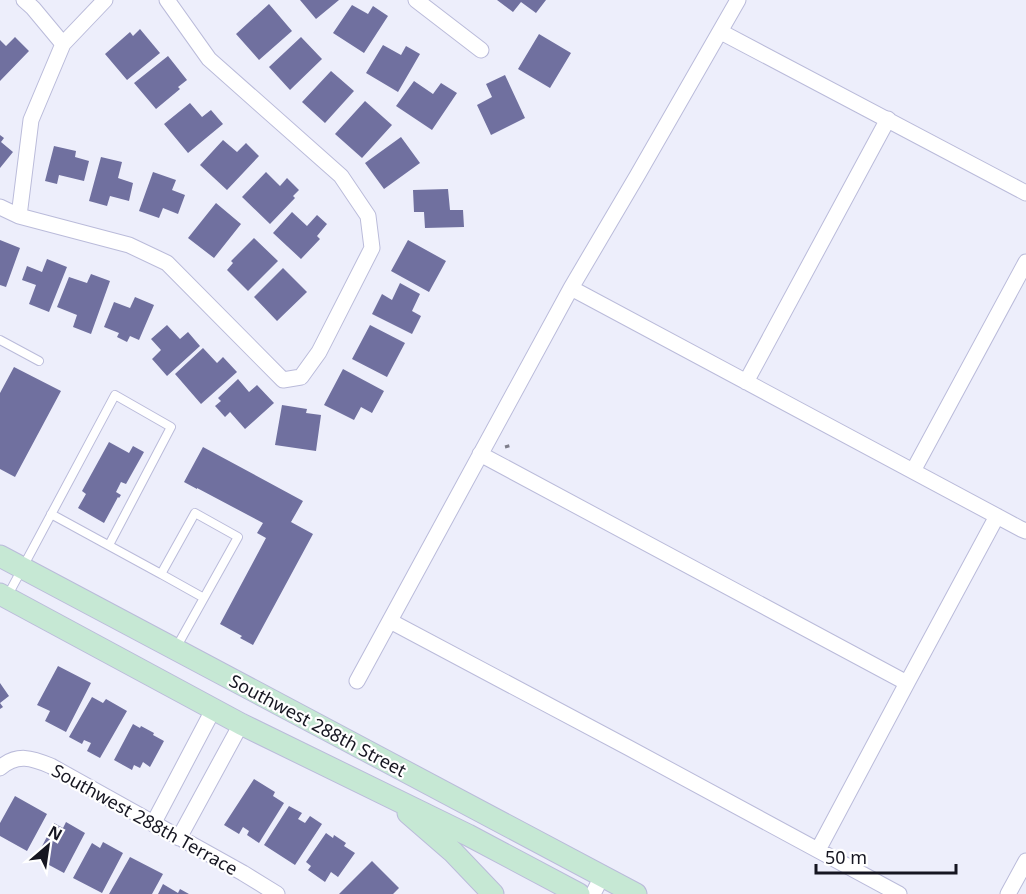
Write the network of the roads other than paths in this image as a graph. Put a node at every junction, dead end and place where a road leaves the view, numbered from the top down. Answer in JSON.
{"nodes":[{"id":1,"x":24,"y":0,"type":"edge"},
{"id":2,"x":105,"y":0,"type":"edge"},
{"id":3,"x":167,"y":0,"type":"edge"},
{"id":4,"x":416,"y":0,"type":"edge"},
{"id":5,"x":738,"y":0,"type":"edge"},
{"id":6,"x":721,"y":32,"type":"junction"},
{"id":7,"x":63,"y":44,"type":"junction"},
{"id":8,"x":481,"y":50,"type":"dead end"},
{"id":9,"x":888,"y":119,"type":"junction"},
{"id":10,"x":1026,"y":193,"type":"edge"},
{"id":11,"x":0,"y":207,"type":"edge"},
{"id":12,"x":20,"y":216,"type":"junction"},
{"id":13,"x":1026,"y":262,"type":"edge"},
{"id":14,"x":571,"y":288,"type":"junction"},
{"id":15,"x":0,"y":340,"type":"edge"},
{"id":16,"x":39,"y":362,"type":"dead end"},
{"id":17,"x":746,"y":382,"type":"junction"},
{"id":18,"x":480,"y":454,"type":"junction"},
{"id":19,"x":913,"y":471,"type":"junction"},
{"id":20,"x":51,"y":514,"type":"junction"},
{"id":21,"x":997,"y":516,"type":"junction"},
{"id":22,"x":1026,"y":531,"type":"edge"},
{"id":23,"x":109,"y":545,"type":"junction"},
{"id":24,"x":0,"y":556,"type":"edge"},
{"id":25,"x":22,"y":567,"type":"junction"},
{"id":26,"x":161,"y":574,"type":"junction"},
{"id":27,"x":3,"y":596,"type":"edge"},
{"id":28,"x":204,"y":598,"type":"junction"},
{"id":29,"x":390,"y":621,"type":"junction"},
{"id":30,"x":176,"y":649,"type":"junction"},
{"id":31,"x":357,"y":681,"type":"dead end"},
{"id":32,"x":907,"y":683,"type":"junction"},
{"id":33,"x":213,"y":710,"type":"junction"},
{"id":34,"x":241,"y":724,"type":"junction"},
{"id":35,"x":4,"y":764,"type":"edge"},
{"id":36,"x":393,"y":798,"type":"junction"},
{"id":37,"x":153,"y":824,"type":"junction"},
{"id":38,"x":179,"y":838,"type":"junction"},
{"id":39,"x":818,"y":850,"type":"junction"},
{"id":40,"x":1026,"y":861,"type":"edge"},
{"id":41,"x":593,"y":878,"type":"edge"},
{"id":42,"x":573,"y":892,"type":"edge"},
{"id":43,"x":1012,"y":893,"type":"edge"},
{"id":44,"x":277,"y":894,"type":"edge"},
{"id":45,"x":494,"y":894,"type":"edge"},
{"id":46,"x":636,"y":894,"type":"edge"},
{"id":47,"x":899,"y":894,"type":"edge"}],
"edges":[{"from":1,"to":7,"type":"street"},
{"from":2,"to":7,"type":"street"},
{"from":3,"to":12,"type":"street"},
{"from":4,"to":8,"type":"street"},
{"from":5,"to":6,"type":"street"},
{"from":6,"to":9,"type":"street"},
{"from":6,"to":14,"type":"street"},
{"from":7,"to":12,"type":"street"},
{"from":9,"to":10,"type":"street"},
{"from":9,"to":17,"type":"street"},
{"from":11,"to":12,"type":"street"},
{"from":13,"to":19,"type":"street"},
{"from":14,"to":17,"type":"street"},
{"from":14,"to":18,"type":"street"},
{"from":15,"to":16,"type":"lane"},
{"from":17,"to":19,"type":"street"},
{"from":18,"to":29,"type":"street"},
{"from":18,"to":32,"type":"street"},
{"from":19,"to":21,"type":"street"},
{"from":20,"to":23,"type":"lane"},
{"from":20,"to":23,"type":"lane"},
{"from":20,"to":25,"type":"lane"},
{"from":21,"to":22,"type":"street"},
{"from":21,"to":32,"type":"street"},
{"from":23,"to":26,"type":"lane"},
{"from":24,"to":25,"type":"main road","name":"Southwest 288th Street"},
{"from":25,"to":27,"type":"lane"},
{"from":25,"to":30,"type":"main road","name":"Southwest 288th Street"},
{"from":26,"to":28,"type":"lane"},
{"from":26,"to":28,"type":"lane"},
{"from":27,"to":33,"type":"main road","name":"Southwest 288th Street"},
{"from":28,"to":30,"type":"lane"},
{"from":29,"to":31,"type":"street"},
{"from":29,"to":39,"type":"street"},
{"from":30,"to":41,"type":"main road","name":"Southwest 288th Street"},
{"from":32,"to":39,"type":"street"},
{"from":33,"to":34,"type":"main road","name":"Southwest 288th Street"},
{"from":33,"to":37,"type":"street"},
{"from":34,"to":36,"type":"main road","name":"Southwest 288th Street"},
{"from":34,"to":38,"type":"street"},
{"from":35,"to":37,"type":"street","name":"Southwest 288th Terrace"},
{"from":36,"to":42,"type":"main road","name":"Southwest 288th Street"},
{"from":36,"to":45,"type":"main road"},
{"from":37,"to":38,"type":"street","name":"Southwest 288th Terrace"},
{"from":38,"to":44,"type":"street","name":"Southwest 288th Terrace"},
{"from":39,"to":47,"type":"street"},
{"from":40,"to":43,"type":"street"},
{"from":41,"to":42,"type":"street"},
{"from":41,"to":46,"type":"main road","name":"Southwest 288th Street"}]}
